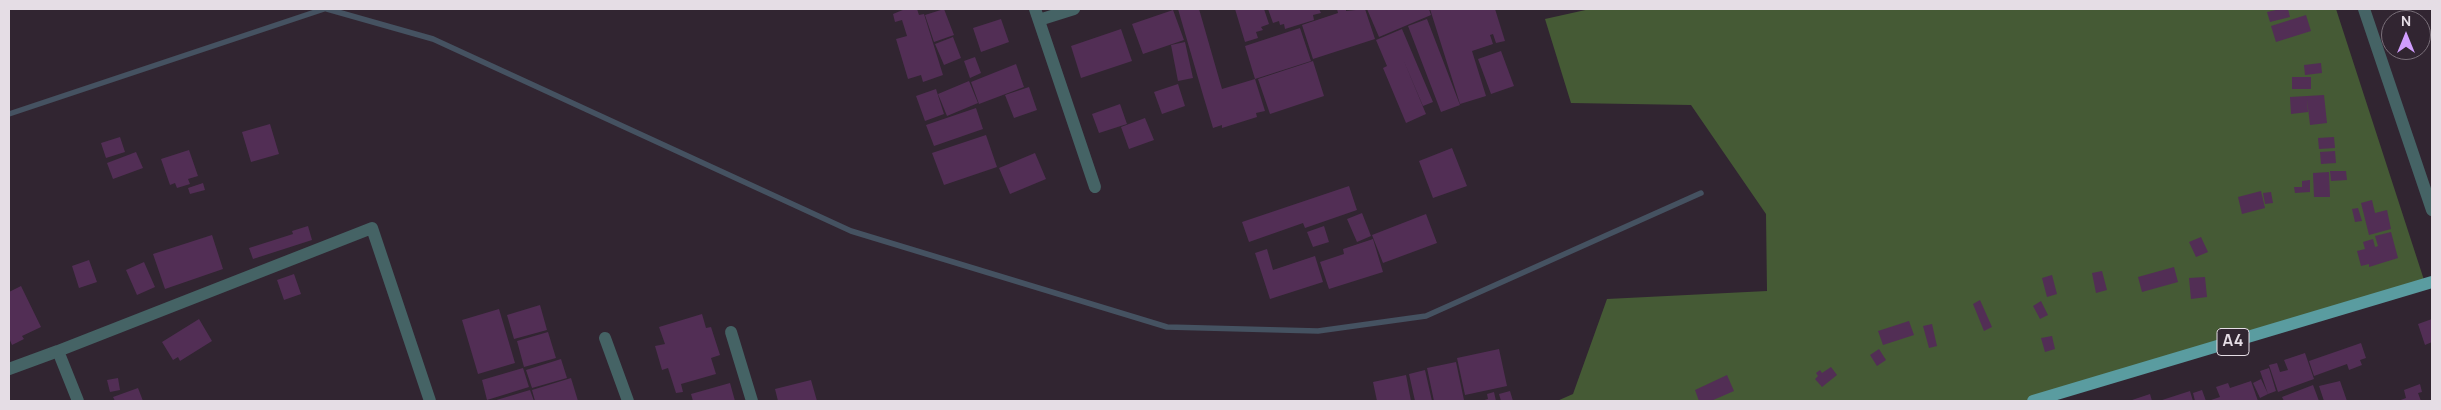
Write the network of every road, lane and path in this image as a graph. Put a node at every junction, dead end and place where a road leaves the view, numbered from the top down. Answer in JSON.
{"nodes":[{"id":1,"x":1074,"y":9,"type":"edge"},
{"id":2,"x":2364,"y":9,"type":"edge"},
{"id":3,"x":1037,"y":14,"type":"edge"},
{"id":4,"x":1095,"y":187,"type":"dead end"},
{"id":5,"x":2432,"y":210,"type":"edge"},
{"id":6,"x":2432,"y":282,"type":"edge"},
{"id":7,"x":731,"y":332,"type":"dead end"},
{"id":8,"x":605,"y":338,"type":"dead end"},
{"id":9,"x":58,"y":351,"type":"junction"},
{"id":10,"x":9,"y":369,"type":"edge"},
{"id":11,"x":78,"y":401,"type":"edge"},
{"id":12,"x":430,"y":401,"type":"edge"},
{"id":13,"x":628,"y":401,"type":"edge"},
{"id":14,"x":752,"y":401,"type":"edge"},
{"id":15,"x":2033,"y":401,"type":"edge"}],
"edges":[{"from":1,"to":3,"type":"street"},
{"from":2,"to":5,"type":"street"},
{"from":3,"to":4,"type":"street"},
{"from":6,"to":15,"type":"main road","number":"A4"},
{"from":7,"to":14,"type":"street"},
{"from":8,"to":13,"type":"street"},
{"from":9,"to":10,"type":"street"},
{"from":9,"to":11,"type":"street"},
{"from":9,"to":12,"type":"street"}]}
